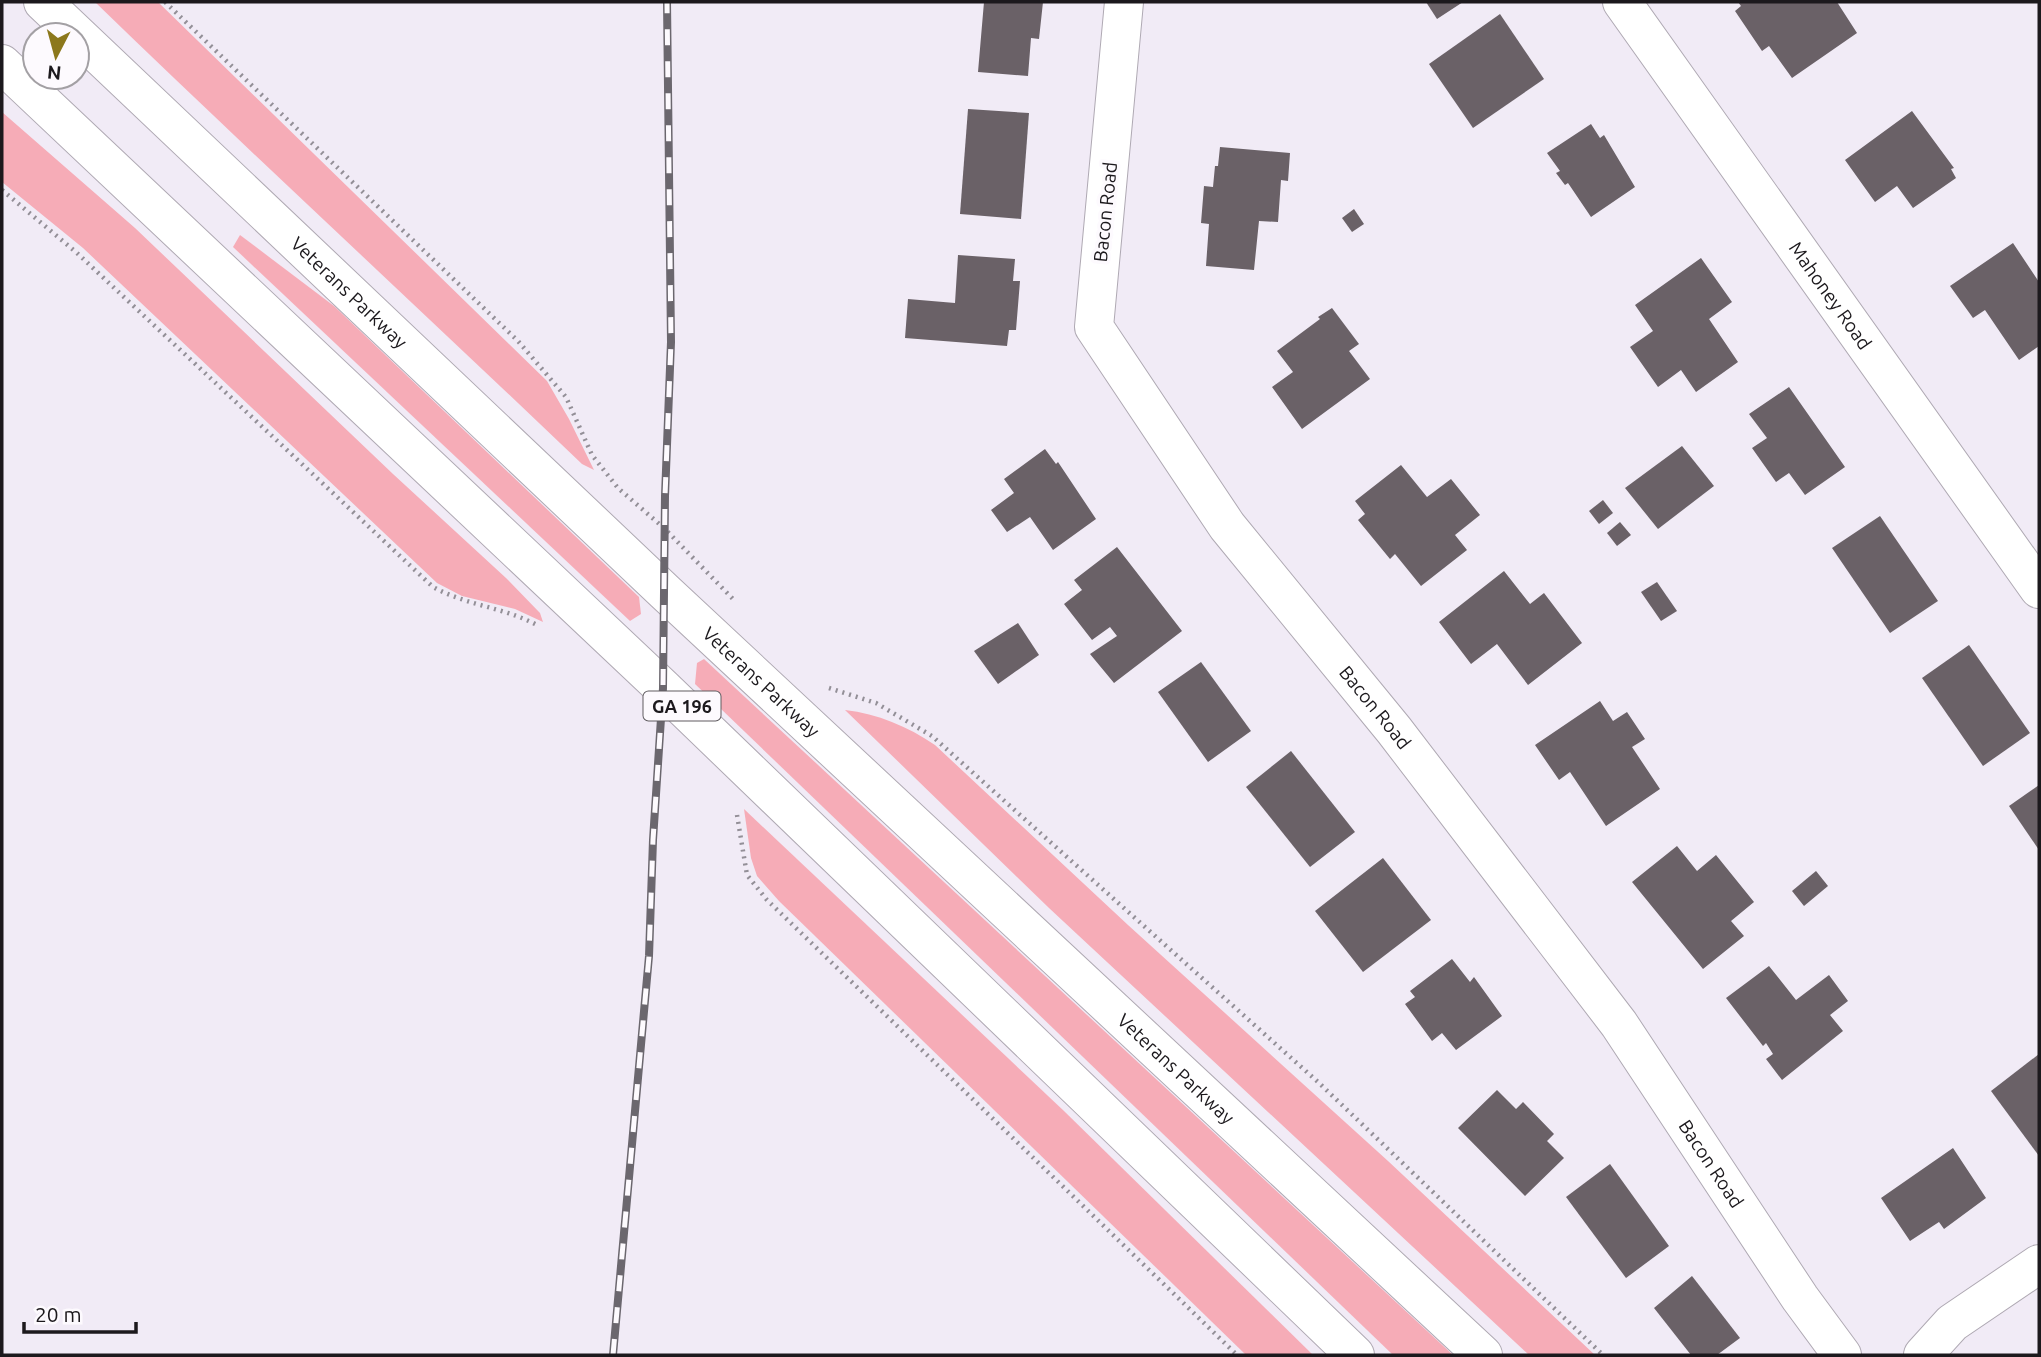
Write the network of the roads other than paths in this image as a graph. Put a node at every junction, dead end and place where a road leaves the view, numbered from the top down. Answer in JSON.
{"nodes":[{"id":1,"x":43,"y":2,"type":"edge"},
{"id":2,"x":1124,"y":2,"type":"edge"},
{"id":3,"x":1622,"y":2,"type":"edge"},
{"id":4,"x":2,"y":64,"type":"edge"},
{"id":5,"x":2039,"y":589,"type":"edge"},
{"id":6,"x":2039,"y":1264,"type":"edge"},
{"id":7,"x":1355,"y":1355,"type":"edge"},
{"id":8,"x":1483,"y":1355,"type":"edge"},
{"id":9,"x":1842,"y":1355,"type":"edge"},
{"id":10,"x":1923,"y":1355,"type":"edge"}],
"edges":[{"from":1,"to":8,"type":"main road","name":"Veterans Parkway"},
{"from":2,"to":9,"type":"main road","name":"Bacon Road"},
{"from":3,"to":5,"type":"main road","name":"Mahoney Road"},
{"from":4,"to":7,"type":"main road","number":"GA 196"},
{"from":6,"to":10,"type":"main road"}]}
